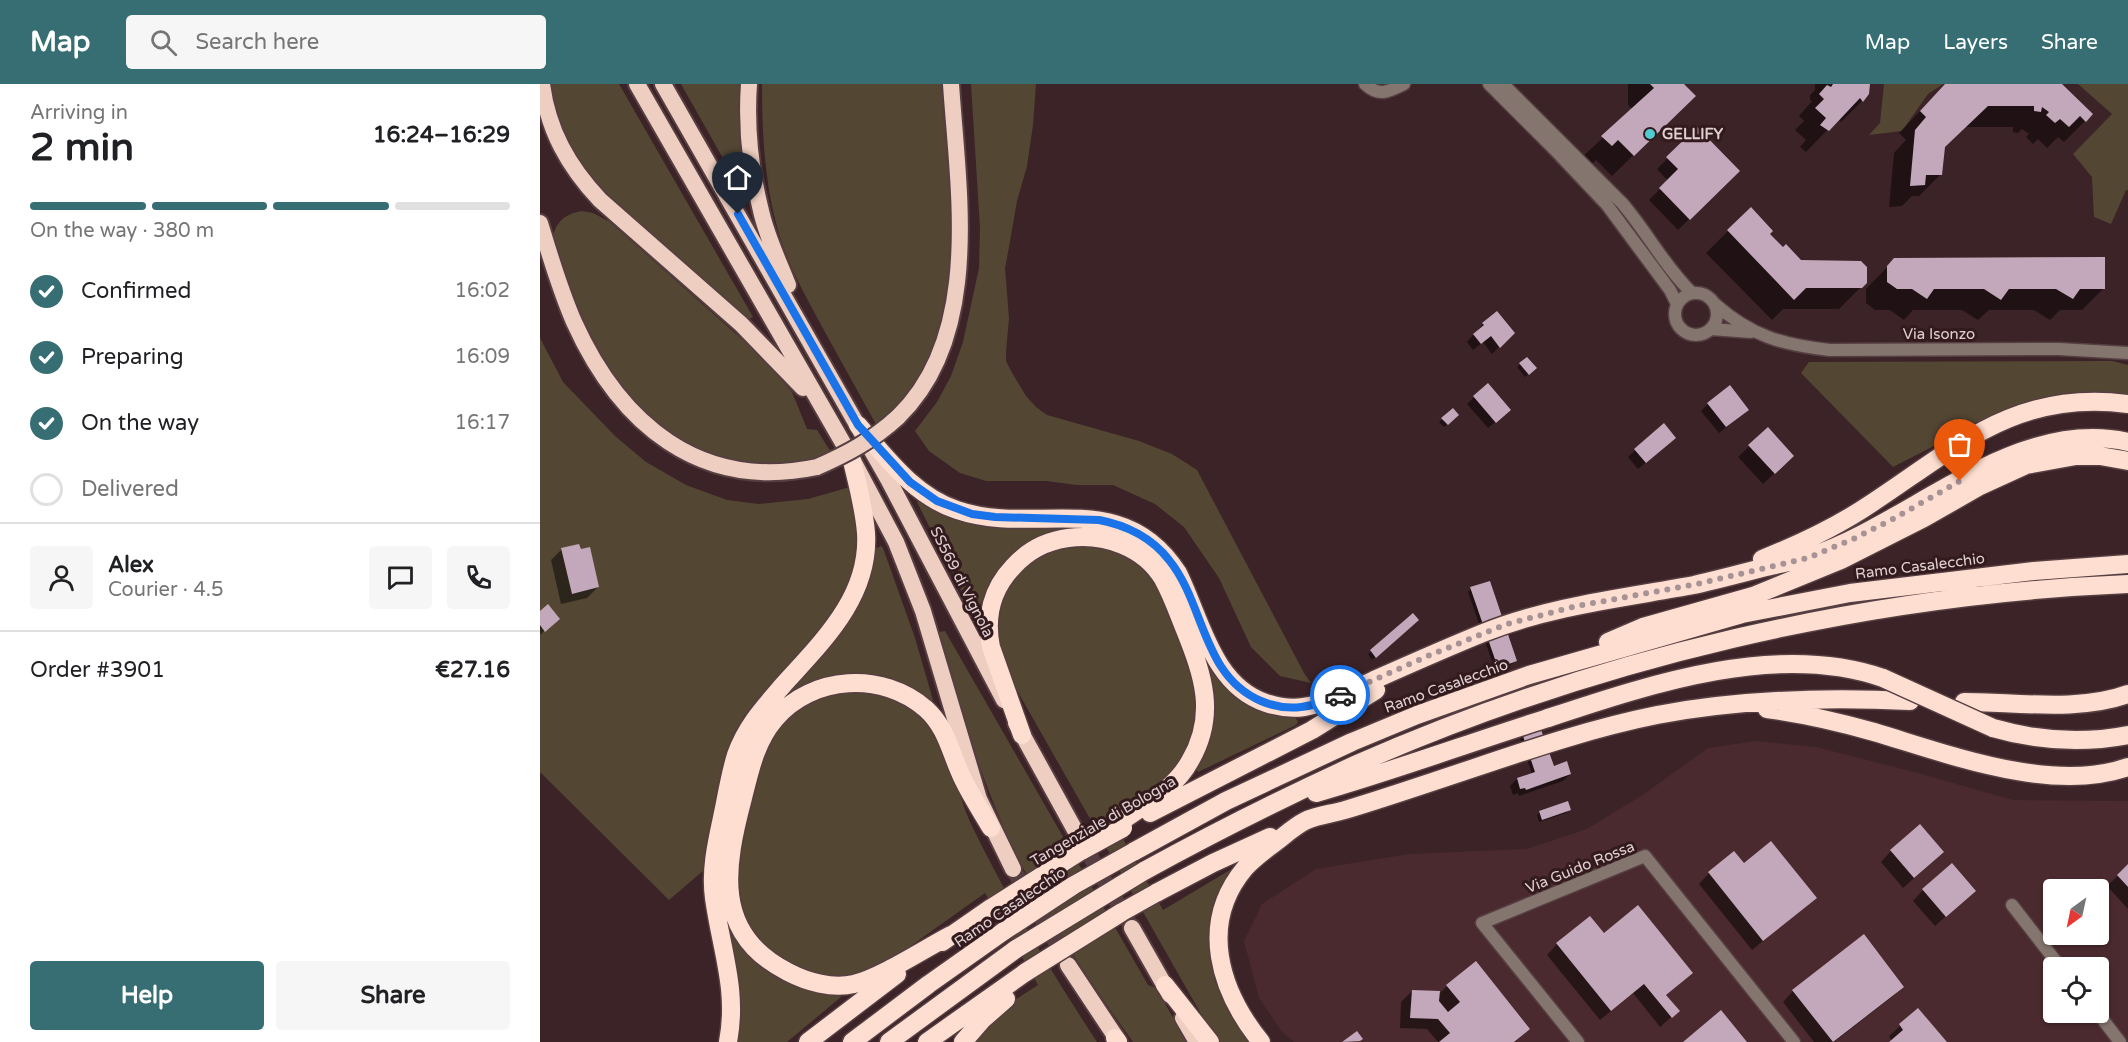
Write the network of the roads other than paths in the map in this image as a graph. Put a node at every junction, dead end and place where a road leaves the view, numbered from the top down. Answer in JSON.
{"nodes":[{"id":1,"x":542,"y":84,"type":"edge"},
{"id":2,"x":637,"y":84,"type":"edge"},
{"id":3,"x":663,"y":84,"type":"edge"},
{"id":4,"x":749,"y":84,"type":"edge"},
{"id":5,"x":951,"y":84,"type":"edge"},
{"id":6,"x":1365,"y":84,"type":"edge"},
{"id":7,"x":1489,"y":84,"type":"edge"},
{"id":8,"x":1503,"y":84,"type":"edge"},
{"id":9,"x":1396,"y":87,"type":"edge"},
{"id":10,"x":540,"y":223,"type":"edge"},
{"id":11,"x":1692,"y":293,"type":"junction"},
{"id":12,"x":1677,"y":304,"type":"junction"},
{"id":13,"x":1715,"y":304,"type":"junction"},
{"id":14,"x":1711,"y":329,"type":"junction"},
{"id":15,"x":1752,"y":332,"type":"junction"},
{"id":16,"x":816,"y":349,"type":"junction"},
{"id":17,"x":2128,"y":353,"type":"edge"},
{"id":18,"x":2128,"y":405,"type":"edge"},
{"id":19,"x":823,"y":410,"type":"junction"},
{"id":20,"x":858,"y":425,"type":"junction"},
{"id":21,"x":2128,"y":442,"type":"edge"},
{"id":22,"x":851,"y":457,"type":"junction"},
{"id":23,"x":2128,"y":461,"type":"edge"},
{"id":24,"x":2128,"y":564,"type":"edge"},
{"id":25,"x":1697,"y":584,"type":"junction"},
{"id":26,"x":2128,"y":584,"type":"edge"},
{"id":27,"x":1430,"y":655,"type":"junction"},
{"id":28,"x":1529,"y":675,"type":"junction"},
{"id":29,"x":2128,"y":694,"type":"edge"},
{"id":30,"x":1910,"y":701,"type":"dead end"},
{"id":31,"x":1964,"y":702,"type":"dead end"},
{"id":32,"x":1732,"y":704,"type":"junction"},
{"id":33,"x":1022,"y":735,"type":"junction"},
{"id":34,"x":2128,"y":735,"type":"edge"},
{"id":35,"x":2128,"y":768,"type":"edge"},
{"id":36,"x":1265,"y":808,"type":"junction"},
{"id":37,"x":1305,"y":821,"type":"junction"},
{"id":38,"x":1121,"y":826,"type":"junction"},
{"id":39,"x":991,"y":828,"type":"junction"},
{"id":40,"x":1076,"y":832,"type":"tunnel mouth"},
{"id":41,"x":1012,"y":869,"type":"tunnel mouth"},
{"id":42,"x":2012,"y":905,"type":"dead end"},
{"id":43,"x":1132,"y":928,"type":"tunnel mouth"},
{"id":44,"x":951,"y":935,"type":"junction"},
{"id":45,"x":2052,"y":957,"type":"edge"},
{"id":46,"x":1068,"y":965,"type":"tunnel mouth"},
{"id":47,"x":1028,"y":975,"type":"junction"},
{"id":48,"x":1165,"y":986,"type":"junction"},
{"id":49,"x":2105,"y":1023,"type":"edge"},
{"id":50,"x":1117,"y":1041,"type":"edge"},
{"id":51,"x":728,"y":1042,"type":"edge"},
{"id":52,"x":808,"y":1042,"type":"edge"},
{"id":53,"x":852,"y":1042,"type":"edge"},
{"id":54,"x":888,"y":1042,"type":"edge"},
{"id":55,"x":927,"y":1042,"type":"edge"},
{"id":56,"x":963,"y":1042,"type":"edge"},
{"id":57,"x":1197,"y":1042,"type":"edge"},
{"id":58,"x":1210,"y":1042,"type":"edge"},
{"id":59,"x":1261,"y":1042,"type":"edge"},
{"id":60,"x":1578,"y":1042,"type":"edge"},
{"id":61,"x":1794,"y":1042,"type":"edge"},
{"id":62,"x":2120,"y":1042,"type":"edge"}],
"edges":[{"from":1,"to":19,"type":"highway"},
{"from":2,"to":19,"type":"highway"},
{"from":3,"to":16,"type":"highway"},
{"from":4,"to":16,"type":"highway"},
{"from":5,"to":10,"type":"highway","bridge":true},
{"from":6,"to":9,"type":"street"},
{"from":7,"to":12,"type":"street"},
{"from":8,"to":11,"type":"street"},
{"from":11,"to":12,"type":"street"},
{"from":11,"to":13,"type":"street"},
{"from":12,"to":14,"type":"street"},
{"from":13,"to":14,"type":"street"},
{"from":13,"to":15,"type":"street"},
{"from":14,"to":15,"type":"street"},
{"from":15,"to":17,"type":"street","name":"Via Isonzo"},
{"from":16,"to":20,"type":"highway","name":"SS569 di Vignola"},
{"from":18,"to":25,"type":"highway"},
{"from":19,"to":22,"type":"highway"},
{"from":20,"to":27,"type":"highway"},
{"from":20,"to":33,"type":"highway","name":"SS569 di Vignola"},
{"from":21,"to":25,"type":"highway"},
{"from":22,"to":39,"type":"highway"},
{"from":22,"to":51,"type":"highway"},
{"from":23,"to":28,"type":"highway"},
{"from":24,"to":28,"type":"highway","name":"Ramo Casalecchio"},
{"from":25,"to":27,"type":"highway"},
{"from":26,"to":36,"type":"highway"},
{"from":27,"to":38,"type":"highway","name":"Tangenziale di Bologna"},
{"from":28,"to":53,"type":"highway","name":"Ramo Casalecchio","bridge":true},
{"from":29,"to":31,"type":"highway"},
{"from":30,"to":32,"type":"highway"},
{"from":32,"to":35,"type":"highway"},
{"from":32,"to":37,"type":"highway"},
{"from":33,"to":38,"type":"highway"},
{"from":33,"to":40,"type":"highway","name":"SS569 di Vignola"},
{"from":34,"to":36,"type":"highway","bridge":true},
{"from":36,"to":54,"type":"highway","bridge":true},
{"from":37,"to":47,"type":"highway","bridge":true},
{"from":37,"to":59,"type":"highway"},
{"from":38,"to":44,"type":"highway","name":"Tangenziale di Bologna","bridge":true},
{"from":39,"to":41,"type":"highway"},
{"from":39,"to":44,"type":"highway"},
{"from":42,"to":45,"type":"street"},
{"from":43,"to":48,"type":"highway"},
{"from":44,"to":52,"type":"highway","name":"Tangenziale di Bologna"},
{"from":46,"to":50,"type":"highway"},
{"from":47,"to":55,"type":"highway"},
{"from":47,"to":56,"type":"highway"},
{"from":48,"to":57,"type":"highway"},
{"from":48,"to":58,"type":"highway"},
{"from":49,"to":62,"type":"street"},
{"from":60,"to":61,"type":"street","name":"Via Guido Rossa"}]}
